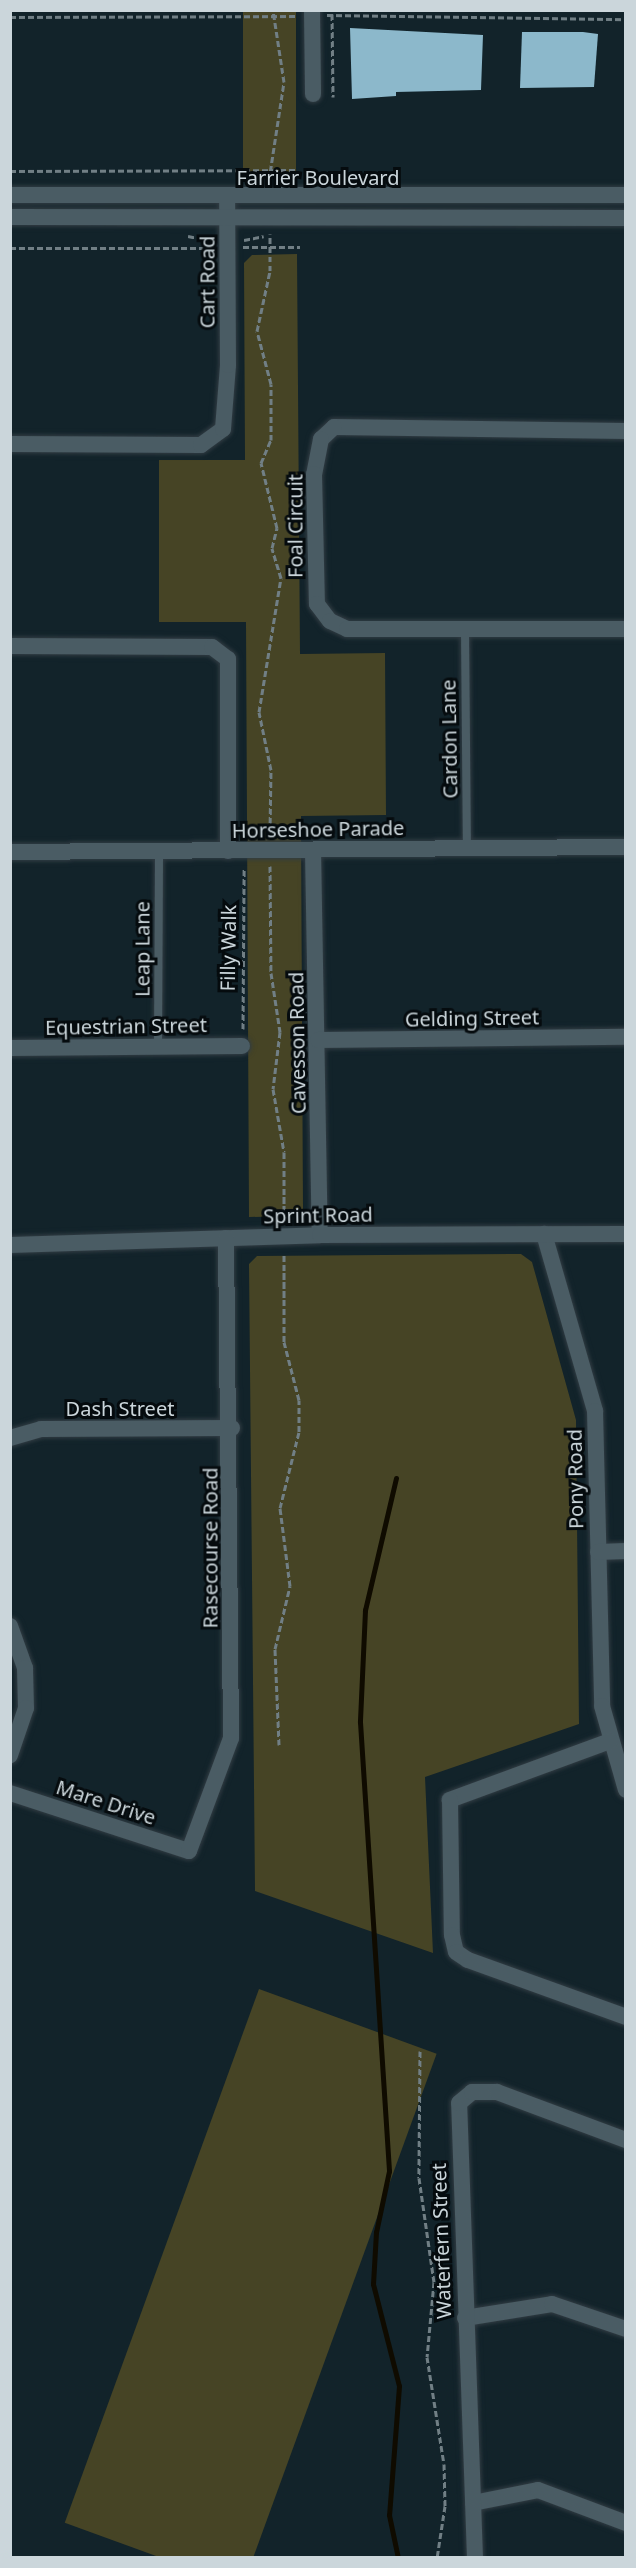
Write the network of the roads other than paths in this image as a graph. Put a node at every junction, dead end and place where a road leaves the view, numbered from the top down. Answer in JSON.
{"nodes":[{"id":1,"x":312,"y":13,"type":"edge"},
{"id":2,"x":313,"y":94,"type":"dead end"},
{"id":3,"x":10,"y":195,"type":"edge"},
{"id":4,"x":626,"y":195,"type":"edge"},
{"id":5,"x":227,"y":199,"type":"junction"},
{"id":6,"x":10,"y":217,"type":"edge"},
{"id":7,"x":626,"y":218,"type":"edge"},
{"id":8,"x":227,"y":221,"type":"junction"},
{"id":9,"x":626,"y":431,"type":"edge"},
{"id":10,"x":10,"y":444,"type":"edge"},
{"id":11,"x":465,"y":629,"type":"junction"},
{"id":12,"x":626,"y":629,"type":"edge"},
{"id":13,"x":10,"y":646,"type":"edge"},
{"id":14,"x":626,"y":847,"type":"edge"},
{"id":15,"x":467,"y":849,"type":"junction"},
{"id":16,"x":313,"y":850,"type":"junction"},
{"id":17,"x":236,"y":851,"type":"junction"},
{"id":18,"x":10,"y":852,"type":"edge"},
{"id":19,"x":159,"y":852,"type":"junction"},
{"id":20,"x":626,"y":1037,"type":"edge"},
{"id":21,"x":318,"y":1040,"type":"junction"},
{"id":22,"x":242,"y":1046,"type":"road end"},
{"id":23,"x":158,"y":1047,"type":"junction"},
{"id":24,"x":10,"y":1048,"type":"edge"},
{"id":25,"x":544,"y":1234,"type":"junction"},
{"id":26,"x":626,"y":1234,"type":"edge"},
{"id":27,"x":320,"y":1235,"type":"junction"},
{"id":28,"x":226,"y":1238,"type":"junction"},
{"id":29,"x":10,"y":1245,"type":"edge"},
{"id":30,"x":232,"y":1428,"type":"junction"},
{"id":31,"x":10,"y":1438,"type":"edge"},
{"id":32,"x":626,"y":1551,"type":"edge"},
{"id":33,"x":598,"y":1552,"type":"junction"},
{"id":34,"x":10,"y":1626,"type":"edge"},
{"id":35,"x":608,"y":1735,"type":"junction"},
{"id":36,"x":10,"y":1755,"type":"edge"},
{"id":37,"x":626,"y":1790,"type":"edge"},
{"id":38,"x":10,"y":1793,"type":"edge"},
{"id":39,"x":189,"y":1851,"type":"joint"},
{"id":40,"x":626,"y":2017,"type":"edge"},
{"id":41,"x":626,"y":2139,"type":"edge"},
{"id":42,"x":465,"y":2318,"type":"junction"},
{"id":43,"x":626,"y":2329,"type":"edge"},
{"id":44,"x":473,"y":2503,"type":"junction"},
{"id":45,"x":626,"y":2523,"type":"edge"},
{"id":46,"x":475,"y":2558,"type":"edge"}],
"edges":[{"from":1,"to":2,"type":"street"},
{"from":3,"to":5,"type":"street","name":"Farrier Boulevard"},
{"from":4,"to":5,"type":"street","name":"Farrier Boulevard"},
{"from":5,"to":8,"type":"street","name":"Cart Road"},
{"from":6,"to":8,"type":"street"},
{"from":7,"to":8,"type":"street"},
{"from":8,"to":10,"type":"street","name":"Cart Road"},
{"from":9,"to":11,"type":"street","name":"Foal Circuit"},
{"from":11,"to":12,"type":"street","name":"Foal Circuit"},
{"from":11,"to":15,"type":"lane","name":"Cardon Lane"},
{"from":13,"to":17,"type":"street"},
{"from":14,"to":15,"type":"street","name":"Horseshoe Parade"},
{"from":15,"to":16,"type":"street","name":"Horseshoe Parade"},
{"from":16,"to":17,"type":"street","name":"Horseshoe Parade"},
{"from":16,"to":21,"type":"street","name":"Cavesson Road"},
{"from":17,"to":19,"type":"street","name":"Horseshoe Parade"},
{"from":18,"to":19,"type":"street","name":"Horseshoe Parade"},
{"from":19,"to":23,"type":"lane","name":"Leap Lane"},
{"from":20,"to":21,"type":"street","name":"Gelding Street"},
{"from":21,"to":27,"type":"street","name":"Cavesson Road"},
{"from":22,"to":23,"type":"street","name":"Equestrian Street"},
{"from":23,"to":24,"type":"street","name":"Equestrian Street"},
{"from":25,"to":26,"type":"street","name":"Sprint Road"},
{"from":25,"to":27,"type":"street","name":"Sprint Road"},
{"from":25,"to":33,"type":"street","name":"Pony Road"},
{"from":27,"to":28,"type":"street","name":"Sprint Road"},
{"from":28,"to":29,"type":"street","name":"Sprint Road"},
{"from":28,"to":30,"type":"street","name":"Rasecourse Road"},
{"from":30,"to":31,"type":"street","name":"Dash Street"},
{"from":30,"to":39,"type":"street","name":"Rasecourse Road"},
{"from":32,"to":33,"type":"street"},
{"from":33,"to":35,"type":"street","name":"Pony Road"},
{"from":34,"to":36,"type":"street"},
{"from":35,"to":37,"type":"street","name":"Pony Road"},
{"from":35,"to":40,"type":"street"},
{"from":38,"to":39,"type":"street","name":"Mare Drive"},
{"from":41,"to":42,"type":"street","name":"Waterfern Street"},
{"from":42,"to":43,"type":"street"},
{"from":42,"to":44,"type":"street","name":"Waterfern Street"},
{"from":44,"to":45,"type":"street"},
{"from":44,"to":46,"type":"street","name":"Waterfern Street"}]}
